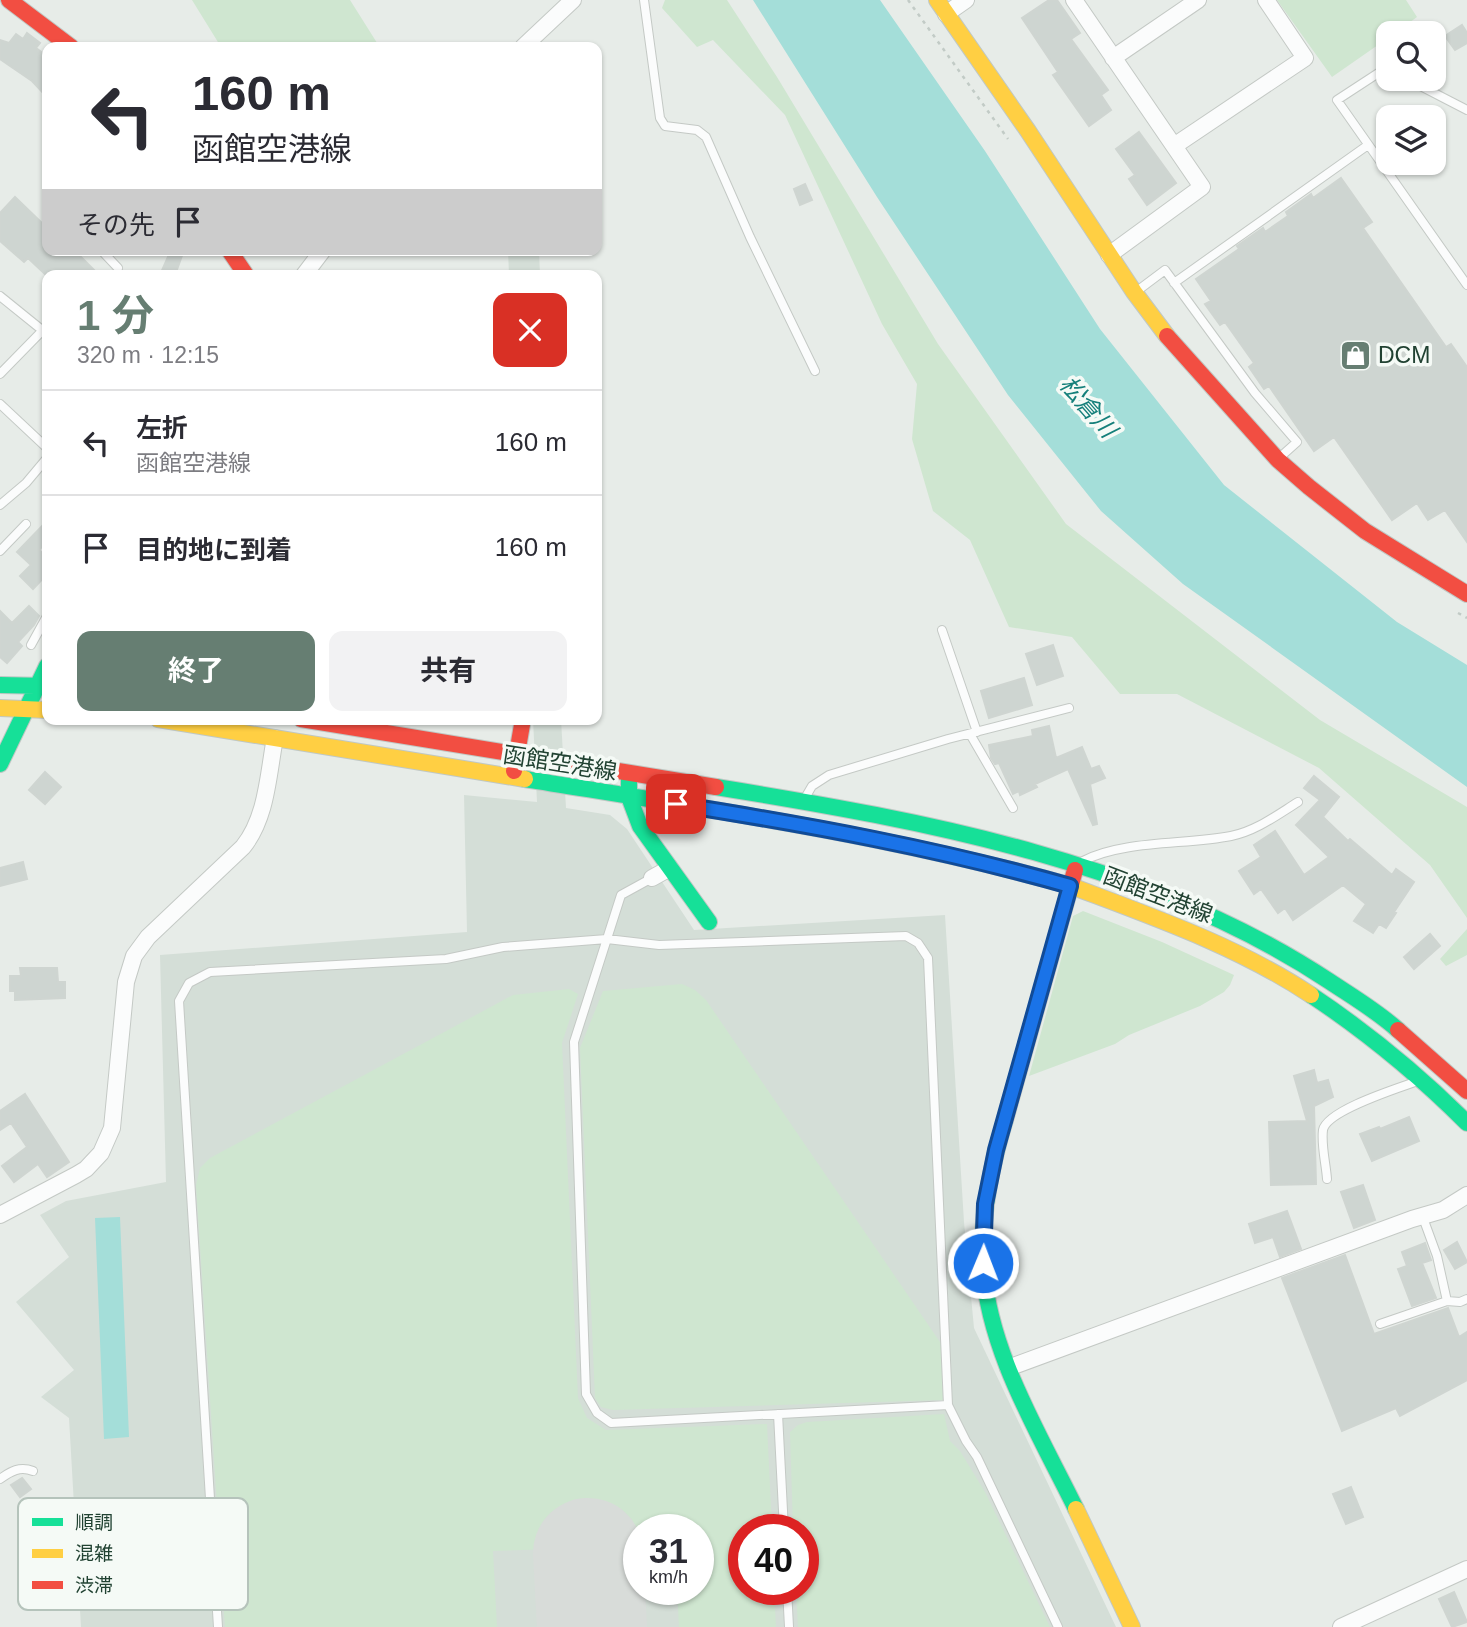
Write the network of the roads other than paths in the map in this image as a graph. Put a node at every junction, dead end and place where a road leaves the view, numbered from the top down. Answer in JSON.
{"nodes":[{"id":1,"x":9,"y":0,"type":"edge"},
{"id":2,"x":573,"y":0,"type":"edge"},
{"id":3,"x":644,"y":0,"type":"edge"},
{"id":4,"x":966,"y":0,"type":"edge"},
{"id":5,"x":1074,"y":0,"type":"edge"},
{"id":6,"x":1198,"y":0,"type":"edge"},
{"id":7,"x":1266,"y":0,"type":"edge"},
{"id":8,"x":942,"y":7,"type":"edge"},
{"id":9,"x":64,"y":42,"type":"edge"},
{"id":10,"x":528,"y":42,"type":"edge"},
{"id":11,"x":1113,"y":58,"type":"junction"},
{"id":12,"x":1376,"y":76,"type":"edge"},
{"id":13,"x":1430,"y":91,"type":"edge"},
{"id":14,"x":1467,"y":110,"type":"edge"},
{"id":15,"x":1368,"y":145,"type":"junction"},
{"id":16,"x":1174,"y":146,"type":"junction"},
{"id":17,"x":1109,"y":255,"type":"junction"},
{"id":18,"x":107,"y":256,"type":"edge"},
{"id":19,"x":318,"y":256,"type":"edge"},
{"id":20,"x":118,"y":268,"type":"dead end"},
{"id":21,"x":308,"y":270,"type":"edge"},
{"id":22,"x":1174,"y":283,"type":"junction"},
{"id":23,"x":1467,"y":285,"type":"edge"},
{"id":24,"x":1134,"y":292,"type":"junction"},
{"id":25,"x":0,"y":296,"type":"edge"},
{"id":26,"x":42,"y":330,"type":"edge"},
{"id":27,"x":42,"y":335,"type":"edge"},
{"id":28,"x":815,"y":371,"type":"dead end"},
{"id":29,"x":0,"y":374,"type":"edge"},
{"id":30,"x":0,"y":404,"type":"edge"},
{"id":31,"x":42,"y":443,"type":"edge"},
{"id":32,"x":1278,"y":460,"type":"junction"},
{"id":33,"x":42,"y":464,"type":"edge"},
{"id":34,"x":0,"y":505,"type":"edge"},
{"id":35,"x":26,"y":524,"type":"dead end"},
{"id":36,"x":0,"y":551,"type":"edge"},
{"id":37,"x":1467,"y":594,"type":"edge"},
{"id":38,"x":42,"y":625,"type":"edge"},
{"id":39,"x":942,"y":630,"type":"dead end"},
{"id":40,"x":31,"y":645,"type":"dead end"},
{"id":41,"x":0,"y":685,"type":"edge"},
{"id":42,"x":42,"y":686,"type":"edge"},
{"id":43,"x":0,"y":708,"type":"edge"},
{"id":44,"x":25,"y":708,"type":"junction"},
{"id":45,"x":1069,"y":708,"type":"dead end"},
{"id":46,"x":42,"y":710,"type":"edge"},
{"id":47,"x":202,"y":725,"type":"edge"},
{"id":48,"x":337,"y":725,"type":"edge"},
{"id":49,"x":522,"y":725,"type":"edge"},
{"id":50,"x":973,"y":733,"type":"junction"},
{"id":51,"x":267,"y":734,"type":"junction"},
{"id":52,"x":517,"y":755,"type":"junction"},
{"id":53,"x":0,"y":764,"type":"edge"},
{"id":54,"x":629,"y":773,"type":"junction"},
{"id":55,"x":513,"y":779,"type":"junction"},
{"id":56,"x":629,"y":797,"type":"junction"},
{"id":57,"x":803,"y":802,"type":"junction"},
{"id":58,"x":1298,"y":802,"type":"dead end"},
{"id":59,"x":1013,"y":808,"type":"dead end"},
{"id":60,"x":795,"y":823,"type":"junction"},
{"id":61,"x":1077,"y":864,"type":"junction"},
{"id":62,"x":670,"y":868,"type":"junction"},
{"id":63,"x":652,"y":878,"type":"joint"},
{"id":64,"x":1070,"y":886,"type":"junction"},
{"id":65,"x":709,"y":922,"type":"dead end"},
{"id":66,"x":607,"y":939,"type":"junction"},
{"id":67,"x":1441,"y":1066,"type":"junction"},
{"id":68,"x":1423,"y":1079,"type":"junction"},
{"id":69,"x":1467,"y":1091,"type":"edge"},
{"id":70,"x":1467,"y":1124,"type":"edge"},
{"id":71,"x":1327,"y":1179,"type":"dead end"},
{"id":72,"x":1467,"y":1195,"type":"edge"},
{"id":73,"x":0,"y":1215,"type":"edge"},
{"id":74,"x":1422,"y":1215,"type":"junction"},
{"id":75,"x":1467,"y":1299,"type":"edge"},
{"id":76,"x":1447,"y":1301,"type":"junction"},
{"id":77,"x":1380,"y":1324,"type":"dead end"},
{"id":78,"x":1009,"y":1368,"type":"junction"},
{"id":79,"x":948,"y":1405,"type":"junction"},
{"id":80,"x":778,"y":1414,"type":"junction"},
{"id":81,"x":33,"y":1471,"type":"dead end"},
{"id":82,"x":0,"y":1479,"type":"edge"},
{"id":83,"x":210,"y":1498,"type":"edge"},
{"id":84,"x":783,"y":1514,"type":"edge"},
{"id":85,"x":1467,"y":1569,"type":"edge"},
{"id":86,"x":788,"y":1605,"type":"edge"},
{"id":87,"x":789,"y":1627,"type":"edge"},
{"id":88,"x":1058,"y":1627,"type":"edge"},
{"id":89,"x":1132,"y":1627,"type":"edge"},
{"id":90,"x":1341,"y":1627,"type":"edge"}],
"edges":[{"from":1,"to":9,"type":"main road"},
{"from":2,"to":10,"type":"street"},
{"from":3,"to":28,"type":"lane"},
{"from":4,"to":8,"type":"street"},
{"from":5,"to":11,"type":"street"},
{"from":6,"to":11,"type":"street"},
{"from":7,"to":16,"type":"street"},
{"from":8,"to":17,"type":"main road"},
{"from":11,"to":16,"type":"street"},
{"from":12,"to":15,"type":"lane"},
{"from":13,"to":14,"type":"lane"},
{"from":15,"to":22,"type":"lane"},
{"from":15,"to":23,"type":"lane"},
{"from":16,"to":17,"type":"street"},
{"from":17,"to":24,"type":"main road"},
{"from":18,"to":20,"type":"lane"},
{"from":19,"to":21,"type":"street"},
{"from":22,"to":24,"type":"lane"},
{"from":22,"to":32,"type":"lane"},
{"from":24,"to":32,"type":"main road"},
{"from":25,"to":26,"type":"lane"},
{"from":27,"to":29,"type":"lane"},
{"from":30,"to":31,"type":"lane"},
{"from":32,"to":37,"type":"main road"},
{"from":33,"to":34,"type":"lane"},
{"from":35,"to":36,"type":"lane"},
{"from":38,"to":40,"type":"lane"},
{"from":39,"to":50,"type":"lane"},
{"from":41,"to":42,"type":"main road"},
{"from":42,"to":44,"type":"main road"},
{"from":43,"to":44,"type":"main road"},
{"from":44,"to":46,"type":"main road"},
{"from":44,"to":53,"type":"main road"},
{"from":45,"to":50,"type":"lane"},
{"from":47,"to":51,"type":"main road","name":"函館空港線"},
{"from":48,"to":52,"type":"main road","name":"函館空港線"},
{"from":49,"to":52,"type":"main road"},
{"from":50,"to":57,"type":"lane"},
{"from":50,"to":59,"type":"lane"},
{"from":51,"to":55,"type":"main road","name":"函館空港線"},
{"from":51,"to":73,"type":"street"},
{"from":52,"to":54,"type":"main road","name":"函館空港線"},
{"from":52,"to":55,"type":"main road"},
{"from":54,"to":56,"type":"main road"},
{"from":54,"to":57,"type":"main road","name":"函館空港線"},
{"from":55,"to":56,"type":"main road","name":"函館空港線"},
{"from":56,"to":60,"type":"main road","name":"函館空港線"},
{"from":56,"to":62,"type":"main road"},
{"from":57,"to":60,"type":"lane"},
{"from":57,"to":61,"type":"main road","name":"函館空港線"},
{"from":58,"to":61,"type":"lane"},
{"from":60,"to":64,"type":"main road","name":"函館空港線"},
{"from":61,"to":64,"type":"main road"},
{"from":61,"to":67,"type":"main road","name":"函館空港線"},
{"from":62,"to":63,"type":"street"},
{"from":62,"to":65,"type":"main road"},
{"from":63,"to":66,"type":"lane"},
{"from":64,"to":68,"type":"main road","name":"函館空港線"},
{"from":64,"to":78,"type":"main road"},
{"from":66,"to":79,"type":"lane"},
{"from":66,"to":80,"type":"lane"},
{"from":66,"to":83,"type":"lane"},
{"from":67,"to":68,"type":"lane"},
{"from":67,"to":69,"type":"main road","name":"函館空港線"},
{"from":68,"to":70,"type":"main road","name":"函館空港線"},
{"from":68,"to":71,"type":"lane"},
{"from":72,"to":74,"type":"street"},
{"from":74,"to":76,"type":"lane"},
{"from":74,"to":78,"type":"street"},
{"from":75,"to":76,"type":"lane"},
{"from":76,"to":77,"type":"lane"},
{"from":78,"to":89,"type":"main road"},
{"from":79,"to":80,"type":"lane"},
{"from":79,"to":88,"type":"lane"},
{"from":80,"to":84,"type":"lane"},
{"from":81,"to":82,"type":"lane"},
{"from":85,"to":90,"type":"street"},
{"from":86,"to":87,"type":"lane"}]}
